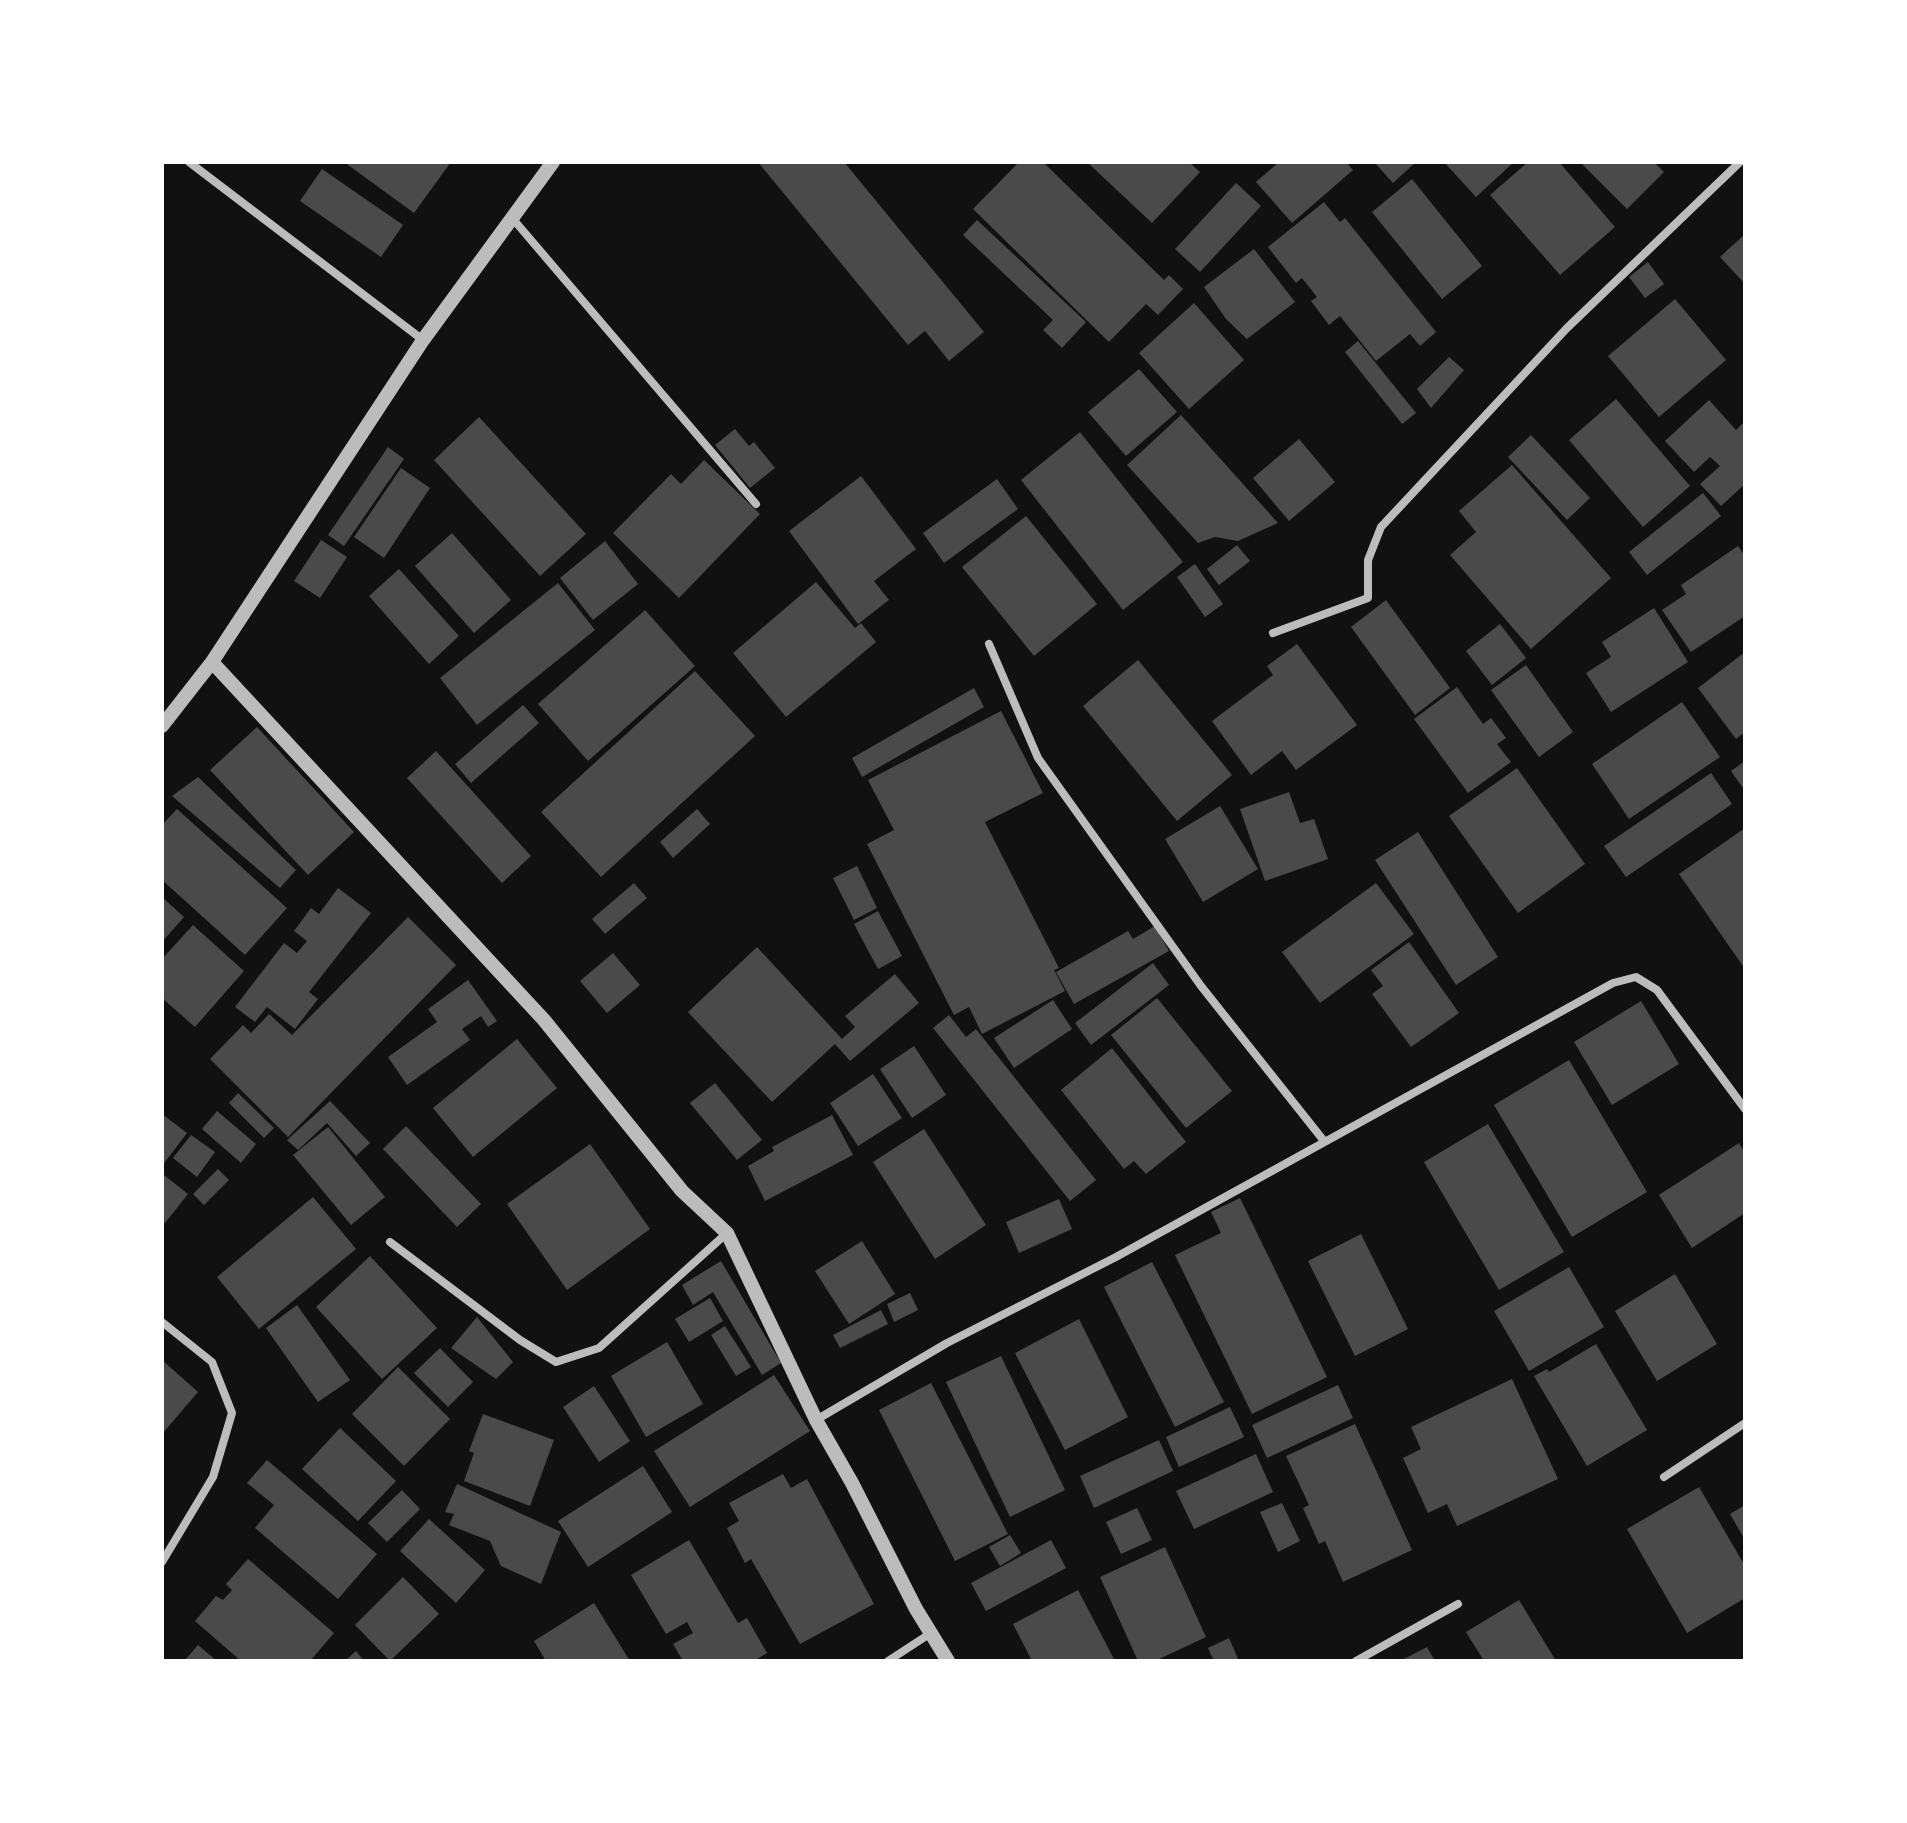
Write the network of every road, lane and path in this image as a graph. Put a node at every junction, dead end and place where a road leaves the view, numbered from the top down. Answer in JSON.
{"nodes":[{"id":1,"x":189,"y":162,"type":"edge"},
{"id":2,"x":553,"y":162,"type":"edge"},
{"id":3,"x":1740,"y":162,"type":"edge"},
{"id":4,"x":513,"y":219,"type":"junction"},
{"id":5,"x":423,"y":340,"type":"junction"},
{"id":6,"x":756,"y":504,"type":"dead end"},
{"id":7,"x":1273,"y":633,"type":"dead end"},
{"id":8,"x":989,"y":644,"type":"dead end"},
{"id":9,"x":212,"y":662,"type":"junction"},
{"id":10,"x":162,"y":726,"type":"edge"},
{"id":11,"x":1745,"y":1091,"type":"edge"},
{"id":12,"x":1735,"y":1098,"type":"junction"},
{"id":13,"x":1745,"y":1109,"type":"edge"},
{"id":14,"x":1324,"y":1141,"type":"junction"},
{"id":15,"x":727,"y":1233,"type":"junction"},
{"id":16,"x":390,"y":1242,"type":"dead end"},
{"id":17,"x":162,"y":1322,"type":"edge"},
{"id":18,"x":816,"y":1420,"type":"junction"},
{"id":19,"x":1745,"y":1423,"type":"edge"},
{"id":20,"x":1664,"y":1477,"type":"dead end"},
{"id":21,"x":162,"y":1562,"type":"edge"},
{"id":22,"x":1458,"y":1604,"type":"dead end"},
{"id":23,"x":931,"y":1633,"type":"junction"},
{"id":24,"x":888,"y":1661,"type":"edge"},
{"id":25,"x":948,"y":1661,"type":"edge"},
{"id":26,"x":1356,"y":1661,"type":"edge"}],
"edges":[{"from":1,"to":5,"type":"street"},
{"from":2,"to":4,"type":"street"},
{"from":3,"to":7,"type":"street"},
{"from":4,"to":5,"type":"street"},
{"from":4,"to":6,"type":"street"},
{"from":5,"to":9,"type":"street"},
{"from":8,"to":14,"type":"street"},
{"from":9,"to":10,"type":"street"},
{"from":9,"to":15,"type":"street"},
{"from":11,"to":12,"type":"street"},
{"from":12,"to":13,"type":"street"},
{"from":12,"to":14,"type":"street"},
{"from":14,"to":18,"type":"street"},
{"from":15,"to":16,"type":"street"},
{"from":15,"to":18,"type":"street"},
{"from":17,"to":21,"type":"street"},
{"from":18,"to":23,"type":"street"},
{"from":19,"to":20,"type":"street"},
{"from":22,"to":26,"type":"street"},
{"from":23,"to":24,"type":"street"},
{"from":23,"to":25,"type":"street"}]}
